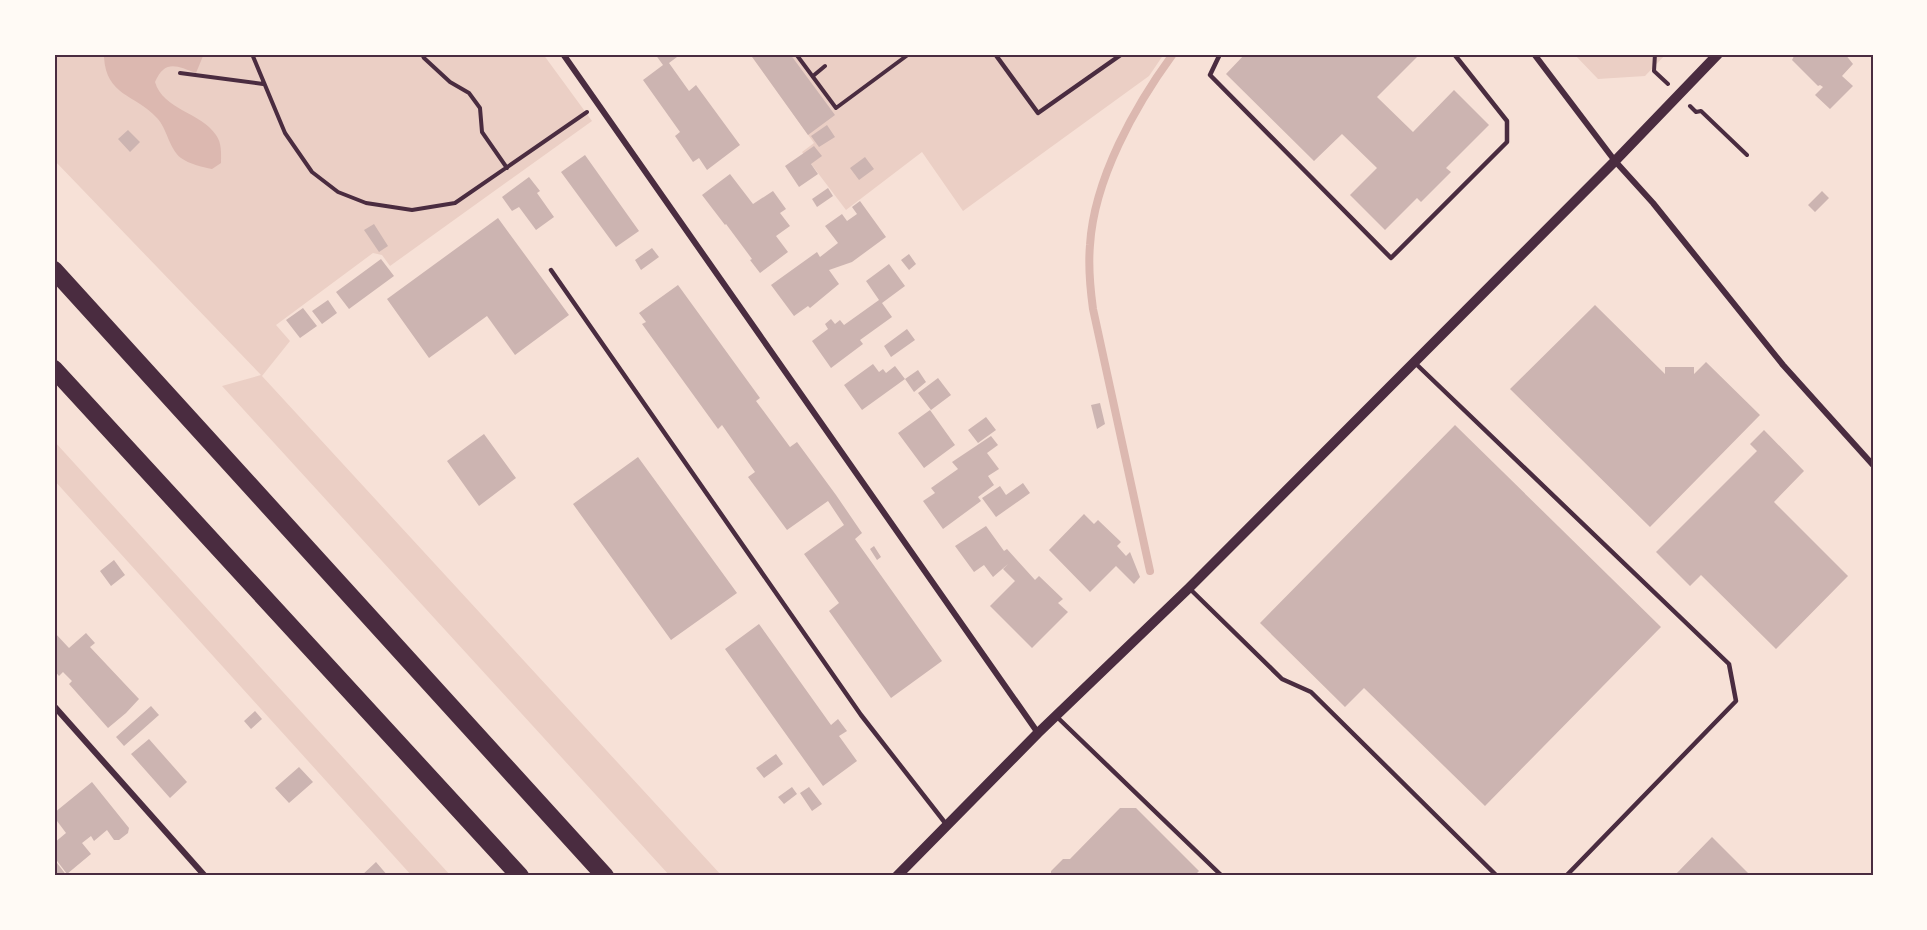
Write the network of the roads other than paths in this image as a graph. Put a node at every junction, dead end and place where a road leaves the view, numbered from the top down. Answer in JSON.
{"nodes":[{"id":1,"x":563,"y":54,"type":"edge"},
{"id":2,"x":995,"y":54,"type":"edge"},
{"id":3,"x":1122,"y":54,"type":"edge"},
{"id":4,"x":1220,"y":54,"type":"edge"},
{"id":5,"x":1454,"y":54,"type":"edge"},
{"id":6,"x":1534,"y":54,"type":"edge"},
{"id":7,"x":1718,"y":54,"type":"edge"},
{"id":8,"x":1615,"y":161,"type":"junction"},
{"id":9,"x":54,"y":270,"type":"edge"},
{"id":10,"x":551,"y":270,"type":"dead end"},
{"id":11,"x":1414,"y":362,"type":"junction"},
{"id":12,"x":54,"y":369,"type":"edge"},
{"id":13,"x":1873,"y":465,"type":"edge"},
{"id":14,"x":1189,"y":588,"type":"junction"},
{"id":15,"x":54,"y":706,"type":"edge"},
{"id":16,"x":1056,"y":716,"type":"junction"},
{"id":17,"x":1038,"y":733,"type":"junction"},
{"id":18,"x":947,"y":826,"type":"junction"},
{"id":19,"x":205,"y":876,"type":"edge"},
{"id":20,"x":519,"y":876,"type":"edge"},
{"id":21,"x":605,"y":876,"type":"edge"},
{"id":22,"x":897,"y":876,"type":"edge"},
{"id":23,"x":1222,"y":876,"type":"edge"},
{"id":24,"x":1497,"y":876,"type":"edge"},
{"id":25,"x":1566,"y":876,"type":"edge"}],
"edges":[{"from":1,"to":17,"type":"street"},
{"from":2,"to":3,"type":"lane"},
{"from":4,"to":5,"type":"lane"},
{"from":6,"to":8,"type":"street"},
{"from":7,"to":8,"type":"street"},
{"from":8,"to":11,"type":"street"},
{"from":8,"to":13,"type":"street"},
{"from":9,"to":21,"type":"highway"},
{"from":10,"to":18,"type":"lane"},
{"from":11,"to":14,"type":"street"},
{"from":11,"to":25,"type":"lane"},
{"from":12,"to":20,"type":"highway"},
{"from":14,"to":16,"type":"street"},
{"from":14,"to":24,"type":"lane"},
{"from":15,"to":19,"type":"street"},
{"from":16,"to":17,"type":"street"},
{"from":16,"to":23,"type":"lane"},
{"from":17,"to":18,"type":"street"},
{"from":18,"to":22,"type":"street"}]}
